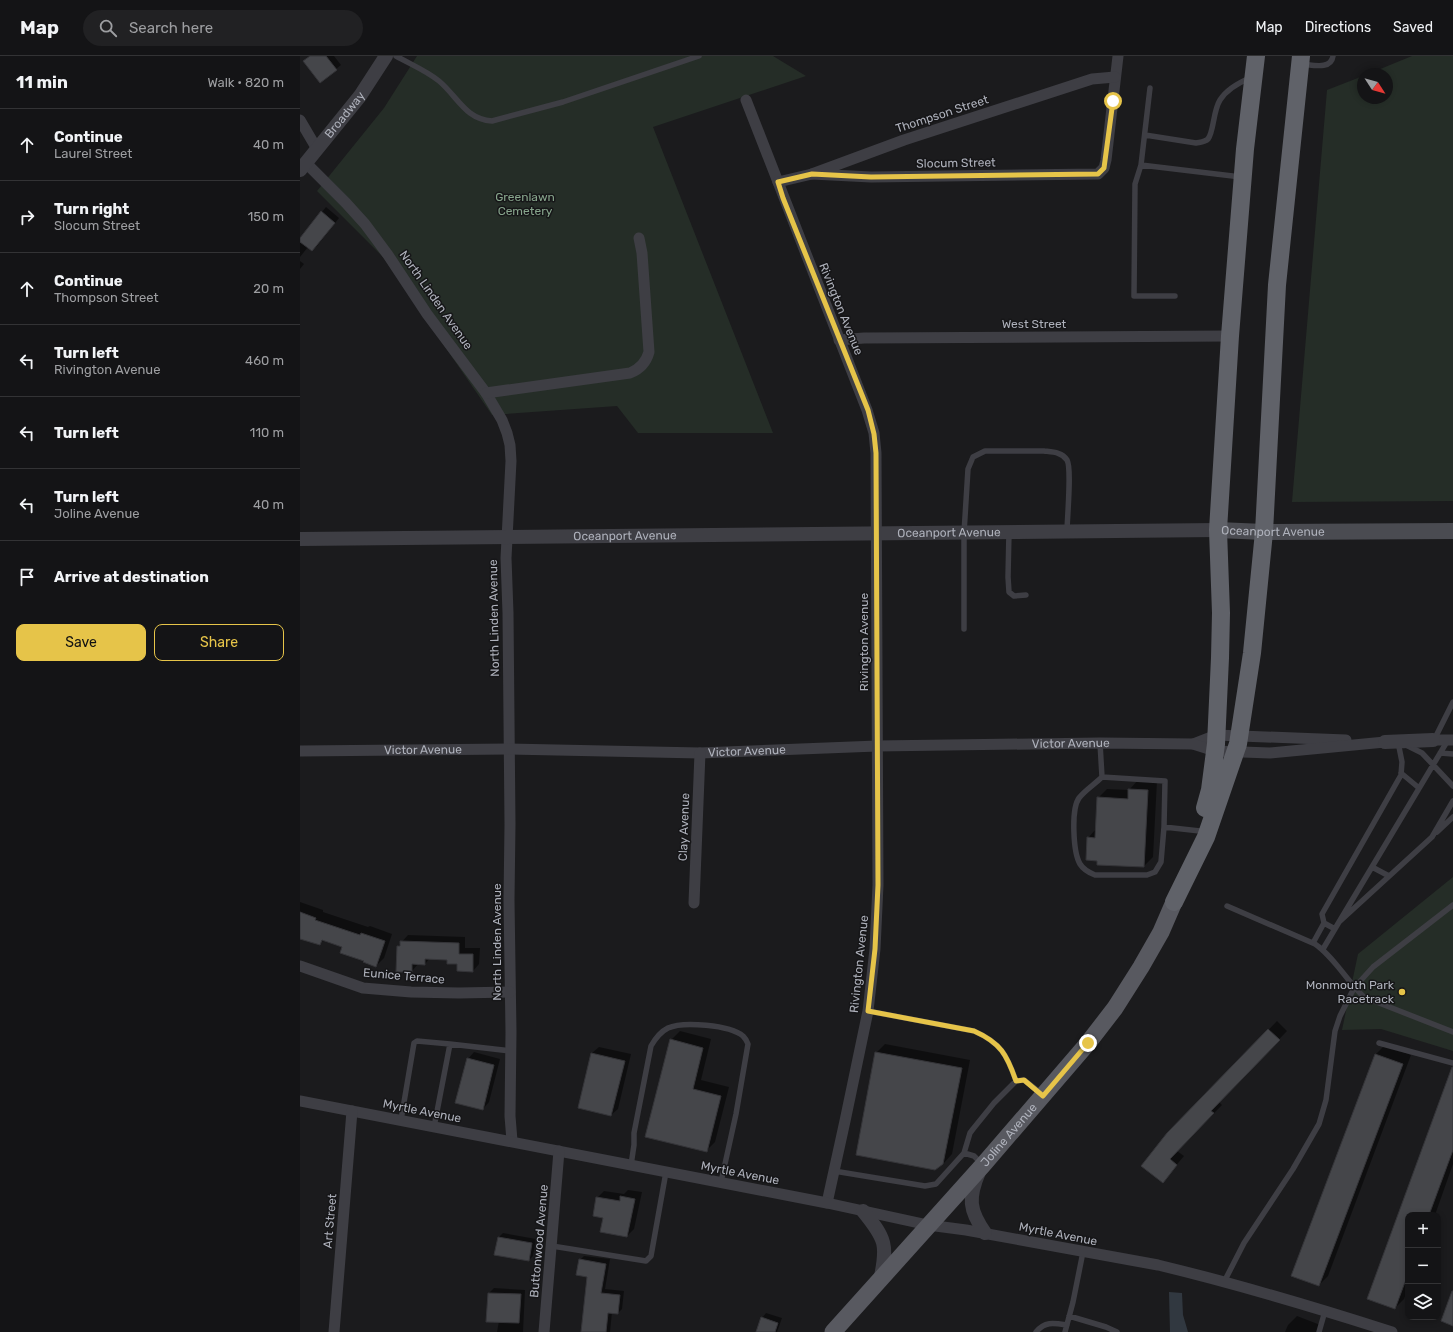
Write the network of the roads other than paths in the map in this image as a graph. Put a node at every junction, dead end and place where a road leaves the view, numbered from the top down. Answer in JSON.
{"nodes":[{"id":1,"x":386,"y":56,"type":"edge"},
{"id":2,"x":396,"y":56,"type":"edge"},
{"id":3,"x":700,"y":56,"type":"edge"},
{"id":4,"x":1118,"y":56,"type":"edge"},
{"id":5,"x":1256,"y":56,"type":"edge"},
{"id":6,"x":1333,"y":56,"type":"edge"},
{"id":7,"x":1300,"y":60,"type":"edge"},
{"id":8,"x":1254,"y":76,"type":"junction"},
{"id":9,"x":1115,"y":77,"type":"junction"},
{"id":10,"x":1150,"y":88,"type":"dead end"},
{"id":11,"x":746,"y":100,"type":"dead end"},
{"id":12,"x":300,"y":120,"type":"edge"},
{"id":13,"x":1145,"y":135,"type":"junction"},
{"id":14,"x":317,"y":149,"type":"junction"},
{"id":15,"x":1141,"y":164,"type":"junction"},
{"id":16,"x":303,"y":167,"type":"edge"},
{"id":17,"x":812,"y":174,"type":"junction"},
{"id":18,"x":1243,"y":178,"type":"junction"},
{"id":19,"x":778,"y":182,"type":"junction"},
{"id":20,"x":639,"y":238,"type":"dead end"},
{"id":21,"x":1175,"y":296,"type":"dead end"},
{"id":22,"x":1230,"y":336,"type":"junction"},
{"id":23,"x":839,"y":340,"type":"junction"},
{"id":24,"x":486,"y":393,"type":"junction"},
{"id":25,"x":1218,"y":530,"type":"junction"},
{"id":26,"x":1453,"y":531,"type":"edge"},
{"id":27,"x":964,"y":532,"type":"junction"},
{"id":28,"x":1009,"y":532,"type":"junction"},
{"id":29,"x":1067,"y":532,"type":"junction"},
{"id":30,"x":1264,"y":532,"type":"junction"},
{"id":31,"x":876,"y":533,"type":"junction"},
{"id":32,"x":508,"y":537,"type":"junction"},
{"id":33,"x":300,"y":539,"type":"edge"},
{"id":34,"x":1026,"y":595,"type":"dead end"},
{"id":35,"x":964,"y":629,"type":"dead end"},
{"id":36,"x":1453,"y":702,"type":"edge"},
{"id":37,"x":1433,"y":740,"type":"junction"},
{"id":38,"x":1451,"y":741,"type":"edge"},
{"id":39,"x":1392,"y":742,"type":"junction"},
{"id":40,"x":1215,"y":743,"type":"junction"},
{"id":41,"x":1100,"y":744,"type":"junction"},
{"id":42,"x":1193,"y":744,"type":"junction"},
{"id":43,"x":1237,"y":744,"type":"junction"},
{"id":44,"x":877,"y":746,"type":"junction"},
{"id":45,"x":509,"y":749,"type":"junction"},
{"id":46,"x":300,"y":752,"type":"edge"},
{"id":47,"x":700,"y":753,"type":"junction"},
{"id":48,"x":1440,"y":753,"type":"junction"},
{"id":49,"x":1453,"y":754,"type":"edge"},
{"id":50,"x":1434,"y":764,"type":"junction"},
{"id":51,"x":1401,"y":773,"type":"junction"},
{"id":52,"x":1102,"y":777,"type":"junction"},
{"id":53,"x":1453,"y":786,"type":"edge"},
{"id":54,"x":1419,"y":788,"type":"junction"},
{"id":55,"x":1453,"y":801,"type":"edge"},
{"id":56,"x":1453,"y":816,"type":"edge"},
{"id":57,"x":1164,"y":827,"type":"junction"},
{"id":58,"x":1200,"y":831,"type":"junction"},
{"id":59,"x":1432,"y":837,"type":"junction"},
{"id":60,"x":1372,"y":867,"type":"junction"},
{"id":61,"x":1389,"y":876,"type":"junction"},
{"id":62,"x":1174,"y":902,"type":"junction"},
{"id":63,"x":694,"y":903,"type":"dead end"},
{"id":64,"x":1453,"y":905,"type":"edge"},
{"id":65,"x":1227,"y":906,"type":"dead end"},
{"id":66,"x":1339,"y":922,"type":"junction"},
{"id":67,"x":1324,"y":923,"type":"junction"},
{"id":68,"x":1335,"y":929,"type":"junction"},
{"id":69,"x":1313,"y":943,"type":"junction"},
{"id":70,"x":1323,"y":949,"type":"junction"},
{"id":71,"x":300,"y":966,"type":"edge"},
{"id":72,"x":1354,"y":988,"type":"junction"},
{"id":73,"x":510,"y":992,"type":"junction"},
{"id":74,"x":868,"y":1011,"type":"junction"},
{"id":75,"x":1453,"y":1032,"type":"edge"},
{"id":76,"x":1379,"y":1043,"type":"dead end"},
{"id":77,"x":450,"y":1044,"type":"junction"},
{"id":78,"x":511,"y":1051,"type":"junction"},
{"id":79,"x":1453,"y":1063,"type":"edge"},
{"id":80,"x":1016,"y":1081,"type":"junction"},
{"id":81,"x":1043,"y":1096,"type":"junction"},
{"id":82,"x":300,"y":1101,"type":"edge"},
{"id":83,"x":352,"y":1111,"type":"junction"},
{"id":84,"x":401,"y":1120,"type":"junction"},
{"id":85,"x":434,"y":1126,"type":"junction"},
{"id":86,"x":512,"y":1141,"type":"junction"},
{"id":87,"x":559,"y":1152,"type":"junction"},
{"id":88,"x":964,"y":1153,"type":"junction"},
{"id":89,"x":631,"y":1165,"type":"junction"},
{"id":90,"x":982,"y":1166,"type":"junction"},
{"id":91,"x":834,"y":1171,"type":"junction"},
{"id":92,"x":666,"y":1172,"type":"junction"},
{"id":93,"x":721,"y":1182,"type":"junction"},
{"id":94,"x":827,"y":1203,"type":"junction"},
{"id":95,"x":863,"y":1211,"type":"junction"},
{"id":96,"x":928,"y":1225,"type":"junction"},
{"id":97,"x":985,"y":1233,"type":"junction"},
{"id":98,"x":552,"y":1246,"type":"junction"},
{"id":99,"x":1083,"y":1252,"type":"junction"},
{"id":100,"x":880,"y":1281,"type":"junction"},
{"id":101,"x":1224,"y":1283,"type":"junction"},
{"id":102,"x":1325,"y":1311,"type":"junction"},
{"id":103,"x":1069,"y":1316,"type":"junction"},
{"id":104,"x":1067,"y":1325,"type":"junction"},
{"id":105,"x":334,"y":1332,"type":"edge"},
{"id":106,"x":544,"y":1332,"type":"edge"},
{"id":107,"x":834,"y":1332,"type":"edge"},
{"id":108,"x":1036,"y":1332,"type":"edge"},
{"id":109,"x":1065,"y":1332,"type":"edge"},
{"id":110,"x":1117,"y":1332,"type":"edge"},
{"id":111,"x":1319,"y":1332,"type":"edge"},
{"id":112,"x":1392,"y":1332,"type":"edge"}],
"edges":[{"from":1,"to":14,"type":"street","name":"Broadway"},
{"from":2,"to":3,"type":"lane"},
{"from":4,"to":9,"type":"street"},
{"from":5,"to":8,"type":"highway"},
{"from":6,"to":7,"type":"lane"},
{"from":7,"to":30,"type":"highway"},
{"from":8,"to":13,"type":"lane"},
{"from":8,"to":18,"type":"highway"},
{"from":9,"to":17,"type":"street","name":"Thompson Street"},
{"from":9,"to":17,"type":"street","name":"Slocum Street"},
{"from":10,"to":13,"type":"lane"},
{"from":11,"to":19,"type":"street","name":"Rivington Avenue"},
{"from":12,"to":14,"type":"street"},
{"from":13,"to":15,"type":"lane"},
{"from":14,"to":16,"type":"street","name":"Broadway"},
{"from":15,"to":18,"type":"lane"},
{"from":15,"to":21,"type":"lane"},
{"from":16,"to":24,"type":"street","name":"North Linden Avenue"},
{"from":17,"to":19,"type":"street","name":"Thompson Street"},
{"from":18,"to":22,"type":"highway"},
{"from":19,"to":23,"type":"street","name":"Rivington Avenue"},
{"from":20,"to":24,"type":"street"},
{"from":22,"to":23,"type":"street","name":"West Street"},
{"from":22,"to":25,"type":"highway"},
{"from":23,"to":31,"type":"street","name":"Rivington Avenue"},
{"from":24,"to":32,"type":"street","name":"North Linden Avenue"},
{"from":25,"to":29,"type":"street","name":"Oceanport Avenue"},
{"from":25,"to":30,"type":"main road","name":"Oceanport Avenue"},
{"from":25,"to":40,"type":"highway"},
{"from":26,"to":30,"type":"main road","name":"Oceanport Avenue"},
{"from":27,"to":28,"type":"street","name":"Oceanport Avenue"},
{"from":27,"to":29,"type":"lane"},
{"from":27,"to":31,"type":"street","name":"Oceanport Avenue"},
{"from":27,"to":35,"type":"lane"},
{"from":28,"to":29,"type":"street","name":"Oceanport Avenue"},
{"from":28,"to":34,"type":"lane"},
{"from":30,"to":43,"type":"highway"},
{"from":31,"to":32,"type":"street","name":"Oceanport Avenue"},
{"from":31,"to":44,"type":"street","name":"Rivington Avenue"},
{"from":32,"to":33,"type":"street","name":"Oceanport Avenue"},
{"from":32,"to":45,"type":"street","name":"North Linden Avenue"},
{"from":36,"to":37,"type":"lane"},
{"from":37,"to":38,"type":"street","name":"Victor Avenue"},
{"from":37,"to":39,"type":"street","name":"Victor Avenue"},
{"from":38,"to":48,"type":"lane"},
{"from":39,"to":43,"type":"street","name":"Victor Avenue"},
{"from":39,"to":43,"type":"street","name":"Victor Avenue"},
{"from":39,"to":50,"type":"lane"},
{"from":39,"to":51,"type":"lane"},
{"from":40,"to":42,"type":"street","name":"Victor Avenue"},
{"from":40,"to":42,"type":"street","name":"Victor Avenue"},
{"from":40,"to":43,"type":"street","name":"Victor Avenue"},
{"from":40,"to":43,"type":"street","name":"Victor Avenue"},
{"from":40,"to":58,"type":"highway"},
{"from":41,"to":42,"type":"street","name":"Victor Avenue"},
{"from":41,"to":44,"type":"street","name":"Victor Avenue"},
{"from":41,"to":52,"type":"lane"},
{"from":43,"to":62,"type":"highway"},
{"from":44,"to":47,"type":"street","name":"Victor Avenue"},
{"from":44,"to":74,"type":"street","name":"Rivington Avenue"},
{"from":45,"to":46,"type":"street","name":"Victor Avenue"},
{"from":45,"to":47,"type":"street","name":"Victor Avenue"},
{"from":45,"to":73,"type":"street","name":"North Linden Avenue"},
{"from":47,"to":63,"type":"street","name":"Clay Avenue"},
{"from":48,"to":49,"type":"lane"},
{"from":48,"to":50,"type":"lane"},
{"from":50,"to":53,"type":"lane"},
{"from":50,"to":54,"type":"lane"},
{"from":51,"to":54,"type":"lane"},
{"from":51,"to":67,"type":"lane"},
{"from":52,"to":57,"type":"lane"},
{"from":52,"to":57,"type":"lane"},
{"from":54,"to":60,"type":"lane"},
{"from":55,"to":59,"type":"lane"},
{"from":56,"to":59,"type":"lane"},
{"from":57,"to":58,"type":"lane"},
{"from":58,"to":62,"type":"highway"},
{"from":59,"to":61,"type":"lane"},
{"from":60,"to":61,"type":"lane"},
{"from":60,"to":66,"type":"lane"},
{"from":61,"to":66,"type":"lane"},
{"from":62,"to":81,"type":"main road","name":"Joline Avenue"},
{"from":64,"to":72,"type":"lane"},
{"from":65,"to":69,"type":"lane"},
{"from":66,"to":68,"type":"lane"},
{"from":67,"to":68,"type":"lane"},
{"from":67,"to":69,"type":"lane"},
{"from":68,"to":70,"type":"lane"},
{"from":69,"to":70,"type":"lane"},
{"from":70,"to":72,"type":"lane"},
{"from":71,"to":73,"type":"street","name":"Eunice Terrace"},
{"from":72,"to":75,"type":"lane"},
{"from":72,"to":101,"type":"lane"},
{"from":73,"to":78,"type":"street","name":"North Linden Avenue"},
{"from":74,"to":80,"type":"lane"},
{"from":74,"to":91,"type":"street","name":"Rivington Avenue"},
{"from":76,"to":79,"type":"lane"},
{"from":77,"to":78,"type":"lane"},
{"from":77,"to":84,"type":"lane"},
{"from":77,"to":85,"type":"lane"},
{"from":78,"to":86,"type":"street","name":"North Linden Avenue"},
{"from":80,"to":81,"type":"lane"},
{"from":80,"to":88,"type":"lane"},
{"from":81,"to":90,"type":"main road","name":"Joline Avenue"},
{"from":82,"to":83,"type":"street","name":"Myrtle Avenue"},
{"from":83,"to":84,"type":"street","name":"Myrtle Avenue"},
{"from":83,"to":105,"type":"street","name":"Art Street"},
{"from":84,"to":85,"type":"street","name":"Myrtle Avenue"},
{"from":85,"to":86,"type":"street","name":"Myrtle Avenue"},
{"from":86,"to":87,"type":"street","name":"Myrtle Avenue"},
{"from":87,"to":89,"type":"street","name":"Myrtle Avenue"},
{"from":87,"to":98,"type":"street","name":"Buttonwood Avenue"},
{"from":88,"to":90,"type":"lane"},
{"from":88,"to":91,"type":"lane"},
{"from":89,"to":92,"type":"street","name":"Myrtle Avenue"},
{"from":89,"to":93,"type":"lane"},
{"from":90,"to":96,"type":"main road","name":"Joline Avenue"},
{"from":90,"to":97,"type":"street"},
{"from":91,"to":94,"type":"street","name":"Rivington Avenue"},
{"from":92,"to":93,"type":"street","name":"Myrtle Avenue"},
{"from":92,"to":98,"type":"lane"},
{"from":93,"to":94,"type":"street","name":"Myrtle Avenue"},
{"from":94,"to":95,"type":"street","name":"Myrtle Avenue"},
{"from":95,"to":96,"type":"street","name":"Myrtle Avenue"},
{"from":95,"to":100,"type":"street"},
{"from":96,"to":97,"type":"street","name":"Myrtle Avenue"},
{"from":96,"to":100,"type":"main road","name":"Joline Avenue"},
{"from":97,"to":99,"type":"street","name":"Myrtle Avenue"},
{"from":98,"to":106,"type":"street","name":"Buttonwood Avenue"},
{"from":99,"to":101,"type":"street","name":"Myrtle Avenue"},
{"from":99,"to":103,"type":"lane"},
{"from":100,"to":107,"type":"main road","name":"Joline Avenue"},
{"from":101,"to":102,"type":"street"},
{"from":102,"to":111,"type":"lane"},
{"from":102,"to":112,"type":"street"},
{"from":103,"to":104,"type":"lane"},
{"from":103,"to":110,"type":"lane"},
{"from":104,"to":108,"type":"lane"},
{"from":104,"to":109,"type":"lane"}]}
